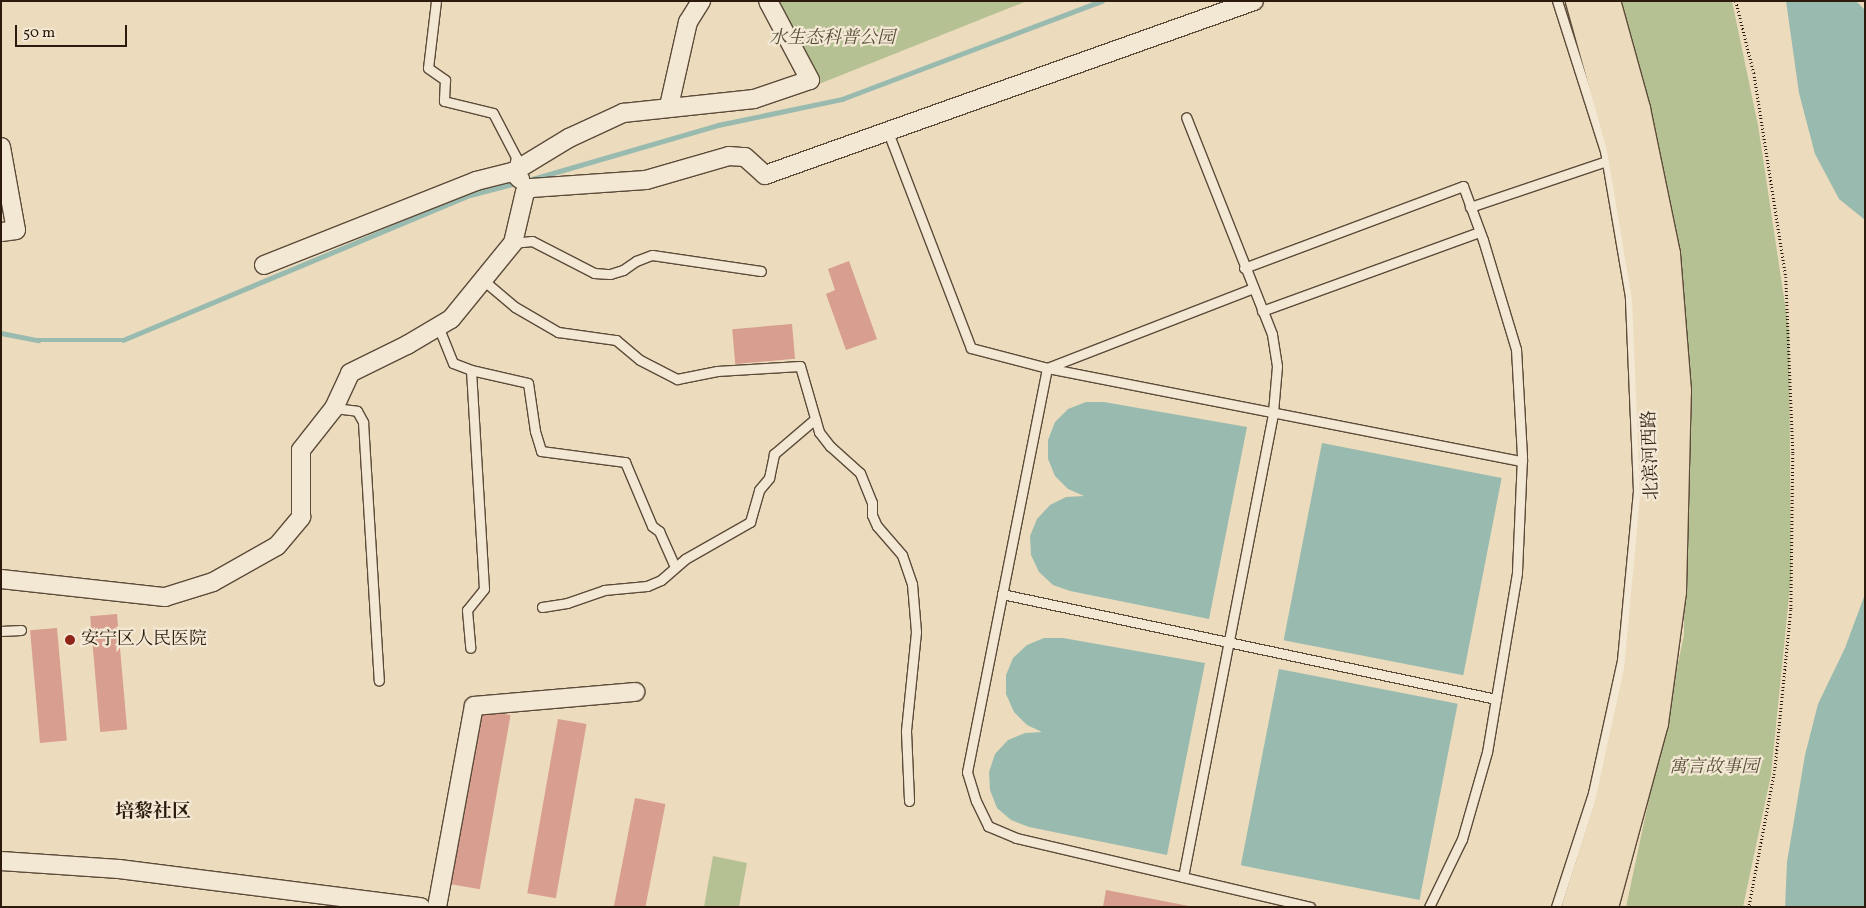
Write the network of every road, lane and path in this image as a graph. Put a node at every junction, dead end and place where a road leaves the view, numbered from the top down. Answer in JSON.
{"nodes":[{"id":1,"x":436,"y":1,"type":"edge"},
{"id":2,"x":701,"y":1,"type":"edge"},
{"id":3,"x":768,"y":1,"type":"edge"},
{"id":4,"x":1254,"y":1,"type":"edge"},
{"id":5,"x":1557,"y":1,"type":"edge"},
{"id":6,"x":1580,"y":1,"type":"edge"},
{"id":7,"x":1606,"y":1,"type":"edge"},
{"id":8,"x":1736,"y":1,"type":"edge"},
{"id":9,"x":669,"y":106,"type":"junction"},
{"id":10,"x":1186,"y":117,"type":"dead end"},
{"id":11,"x":888,"y":132,"type":"junction"},
{"id":12,"x":1,"y":147,"type":"edge"},
{"id":13,"x":1607,"y":161,"type":"junction"},
{"id":14,"x":519,"y":180,"type":"junction"},
{"id":15,"x":1470,"y":208,"type":"junction"},
{"id":16,"x":1,"y":232,"type":"edge"},
{"id":17,"x":1479,"y":232,"type":"junction"},
{"id":18,"x":513,"y":243,"type":"junction"},
{"id":19,"x":264,"y":265,"type":"dead end"},
{"id":20,"x":1244,"y":268,"type":"junction"},
{"id":21,"x":761,"y":271,"type":"dead end"},
{"id":22,"x":482,"y":280,"type":"junction"},
{"id":23,"x":1253,"y":288,"type":"junction"},
{"id":24,"x":1262,"y":311,"type":"junction"},
{"id":25,"x":438,"y":326,"type":"junction"},
{"id":26,"x":1047,"y":368,"type":"junction"},
{"id":27,"x":471,"y":370,"type":"junction"},
{"id":28,"x":334,"y":408,"type":"junction"},
{"id":29,"x":1273,"y":412,"type":"junction"},
{"id":30,"x":815,"y":418,"type":"junction"},
{"id":31,"x":1522,"y":461,"type":"junction"},
{"id":32,"x":675,"y":567,"type":"junction"},
{"id":33,"x":1,"y":579,"type":"edge"},
{"id":34,"x":1002,"y":594,"type":"junction"},
{"id":35,"x":542,"y":607,"type":"dead end"},
{"id":36,"x":21,"y":630,"type":"dead end"},
{"id":37,"x":1,"y":631,"type":"edge"},
{"id":38,"x":1228,"y":642,"type":"junction"},
{"id":39,"x":470,"y":648,"type":"dead end"},
{"id":40,"x":379,"y":681,"type":"dead end"},
{"id":41,"x":635,"y":692,"type":"dead end"},
{"id":42,"x":1496,"y":699,"type":"junction"},
{"id":43,"x":909,"y":801,"type":"dead end"},
{"id":44,"x":1,"y":861,"type":"edge"},
{"id":45,"x":1182,"y":877,"type":"junction"},
{"id":46,"x":421,"y":907,"type":"edge"},
{"id":47,"x":438,"y":907,"type":"edge"},
{"id":48,"x":1310,"y":907,"type":"edge"},
{"id":49,"x":1429,"y":907,"type":"edge"},
{"id":50,"x":1556,"y":907,"type":"edge"},
{"id":51,"x":1576,"y":907,"type":"edge"},
{"id":52,"x":1604,"y":907,"type":"edge"},
{"id":53,"x":1749,"y":907,"type":"edge"}],
"edges":[{"from":1,"to":14,"type":"lane"},
{"from":2,"to":9,"type":"street"},
{"from":3,"to":9,"type":"street"},
{"from":4,"to":11,"type":"street"},
{"from":5,"to":13,"type":"lane"},
{"from":6,"to":51,"type":"main road","name":"北滨河西路"},
{"from":7,"to":52,"type":"main road","name":"北滨河西路"},
{"from":8,"to":53,"type":"path"},
{"from":9,"to":14,"type":"street"},
{"from":10,"to":20,"type":"lane"},
{"from":11,"to":14,"type":"street"},
{"from":11,"to":26,"type":"lane"},
{"from":12,"to":16,"type":"street"},
{"from":13,"to":15,"type":"lane"},
{"from":13,"to":50,"type":"lane"},
{"from":14,"to":18,"type":"street"},
{"from":14,"to":19,"type":"street"},
{"from":15,"to":17,"type":"lane"},
{"from":15,"to":20,"type":"lane"},
{"from":17,"to":24,"type":"lane"},
{"from":17,"to":31,"type":"lane"},
{"from":18,"to":21,"type":"lane"},
{"from":18,"to":22,"type":"street"},
{"from":20,"to":23,"type":"lane"},
{"from":22,"to":25,"type":"street"},
{"from":22,"to":30,"type":"lane"},
{"from":23,"to":24,"type":"lane"},
{"from":23,"to":26,"type":"lane"},
{"from":24,"to":29,"type":"lane"},
{"from":25,"to":27,"type":"lane"},
{"from":25,"to":28,"type":"street"},
{"from":26,"to":29,"type":"lane"},
{"from":26,"to":34,"type":"lane"},
{"from":27,"to":32,"type":"lane"},
{"from":27,"to":39,"type":"lane"},
{"from":28,"to":33,"type":"street"},
{"from":28,"to":40,"type":"lane"},
{"from":29,"to":31,"type":"lane"},
{"from":29,"to":38,"type":"lane"},
{"from":30,"to":32,"type":"lane"},
{"from":30,"to":43,"type":"lane"},
{"from":31,"to":42,"type":"lane"},
{"from":32,"to":35,"type":"lane"},
{"from":34,"to":38,"type":"lane"},
{"from":34,"to":45,"type":"lane"},
{"from":36,"to":37,"type":"lane"},
{"from":38,"to":42,"type":"lane"},
{"from":38,"to":45,"type":"lane"},
{"from":41,"to":47,"type":"street"},
{"from":42,"to":49,"type":"lane"},
{"from":44,"to":46,"type":"street"},
{"from":45,"to":48,"type":"lane"}]}
